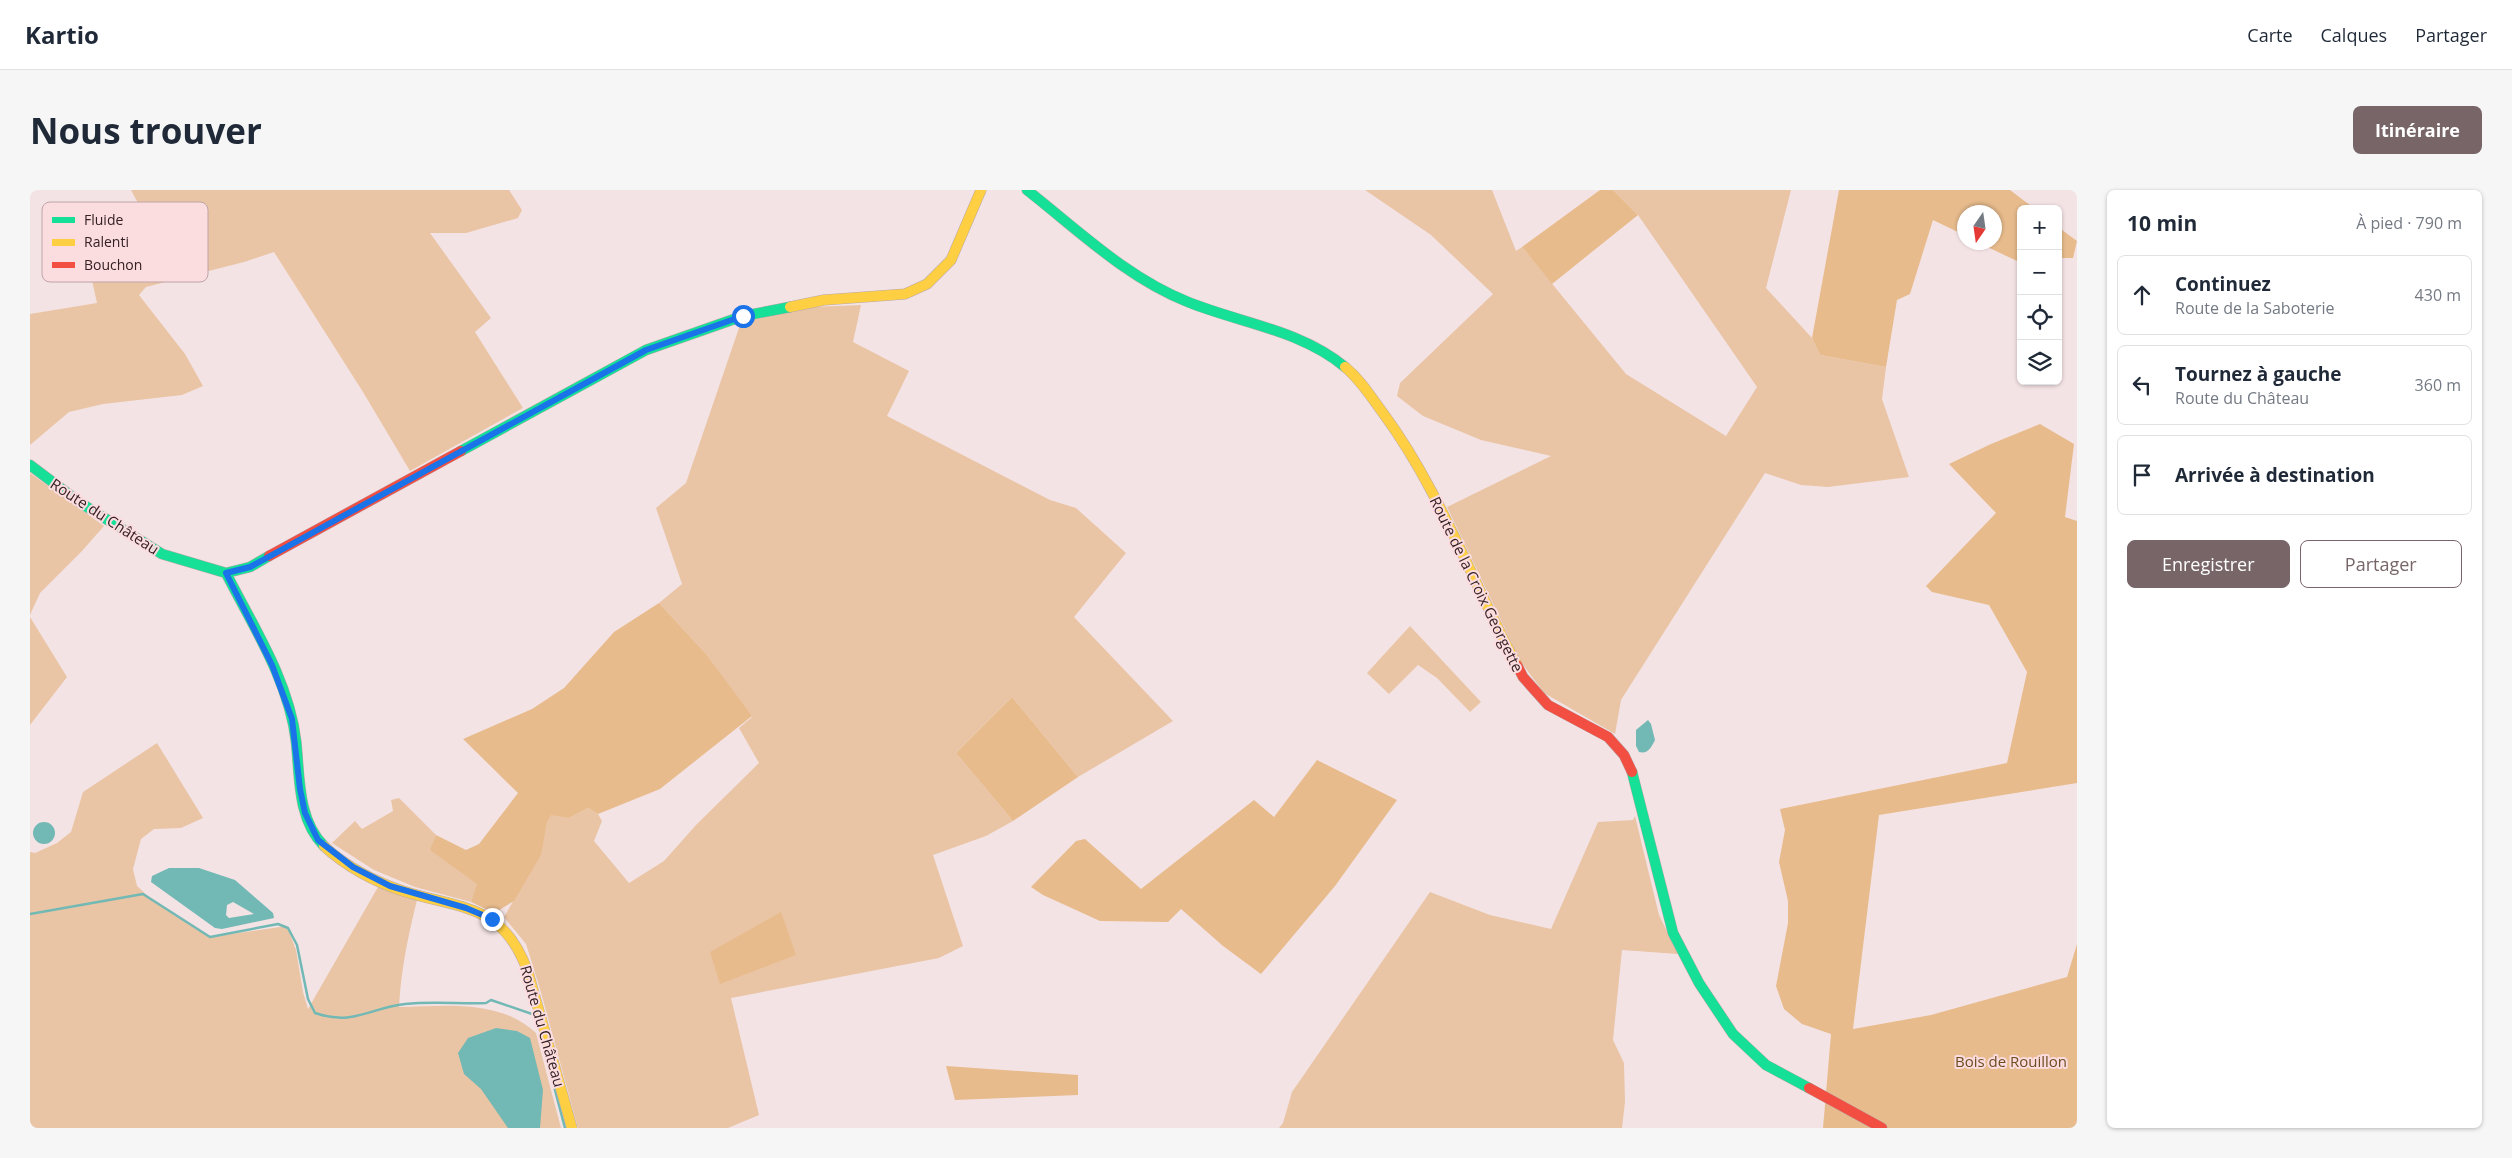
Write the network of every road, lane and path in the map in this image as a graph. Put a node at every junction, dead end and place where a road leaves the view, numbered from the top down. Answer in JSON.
{"nodes":[{"id":1,"x":981,"y":190,"type":"edge"},
{"id":2,"x":1027,"y":190,"type":"edge"},
{"id":3,"x":30,"y":465,"type":"edge"},
{"id":4,"x":226,"y":573,"type":"junction"},
{"id":5,"x":572,"y":1128,"type":"edge"},
{"id":6,"x":1882,"y":1128,"type":"edge"}],
"edges":[{"from":1,"to":4,"type":"street"},
{"from":2,"to":6,"type":"street","name":"Route de la Croix Georgette"},
{"from":3,"to":4,"type":"street","name":"Route du Château"},
{"from":4,"to":5,"type":"street","name":"Route du Château"}]}
